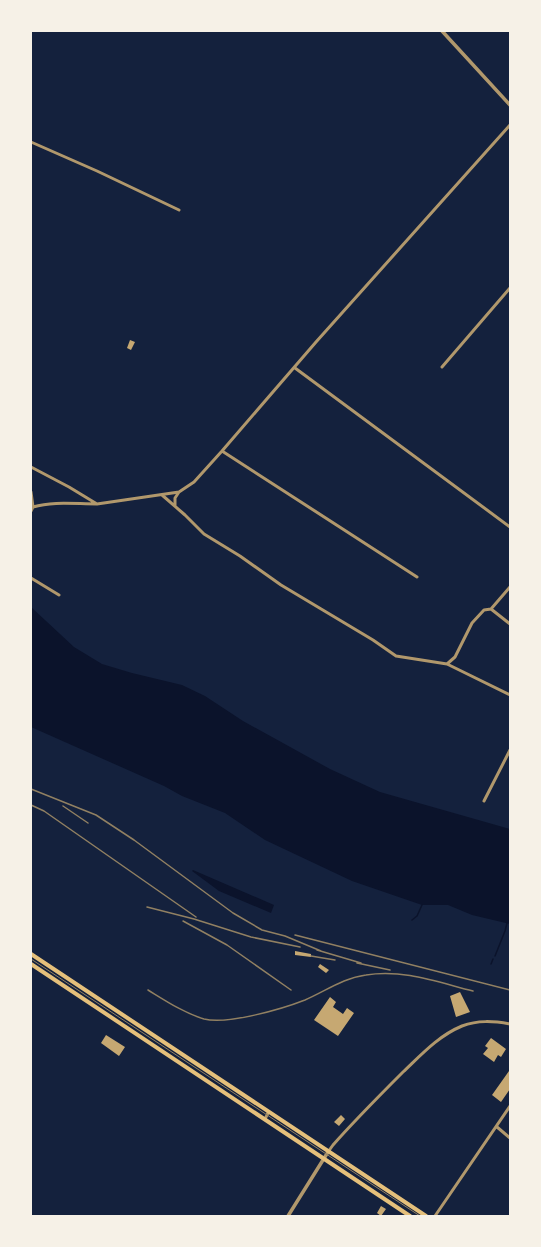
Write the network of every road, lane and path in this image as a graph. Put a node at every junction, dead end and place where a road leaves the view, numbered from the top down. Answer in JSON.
{"nodes":[{"id":1,"x":442,"y":31,"type":"edge"},
{"id":2,"x":510,"y":105,"type":"edge"},
{"id":3,"x":510,"y":125,"type":"edge"},
{"id":4,"x":31,"y":142,"type":"edge"},
{"id":5,"x":179,"y":210,"type":"dead end"},
{"id":6,"x":510,"y":288,"type":"edge"},
{"id":7,"x":442,"y":367,"type":"dead end"},
{"id":8,"x":295,"y":368,"type":"junction"},
{"id":9,"x":222,"y":451,"type":"junction"},
{"id":10,"x":31,"y":468,"type":"edge"},
{"id":11,"x":31,"y":492,"type":"edge"},
{"id":12,"x":179,"y":492,"type":"junction"},
{"id":13,"x":162,"y":496,"type":"junction"},
{"id":14,"x":96,"y":504,"type":"junction"},
{"id":15,"x":175,"y":506,"type":"junction"},
{"id":16,"x":33,"y":507,"type":"junction"},
{"id":17,"x":31,"y":511,"type":"edge"},
{"id":18,"x":510,"y":527,"type":"edge"},
{"id":19,"x":417,"y":577,"type":"dead end"},
{"id":20,"x":31,"y":578,"type":"edge"},
{"id":21,"x":510,"y":587,"type":"edge"},
{"id":22,"x":59,"y":595,"type":"dead end"},
{"id":23,"x":491,"y":609,"type":"junction"},
{"id":24,"x":510,"y":624,"type":"edge"},
{"id":25,"x":447,"y":664,"type":"junction"},
{"id":26,"x":510,"y":695,"type":"edge"},
{"id":27,"x":510,"y":750,"type":"edge"},
{"id":28,"x":484,"y":801,"type":"dead end"},
{"id":29,"x":31,"y":954,"type":"edge"},
{"id":30,"x":31,"y":964,"type":"edge"},
{"id":31,"x":510,"y":1024,"type":"edge"},
{"id":32,"x":212,"y":1076,"type":"junction"},
{"id":33,"x":208,"y":1081,"type":"junction"},
{"id":34,"x":510,"y":1106,"type":"edge"},
{"id":35,"x":268,"y":1113,"type":"junction"},
{"id":36,"x":265,"y":1119,"type":"junction"},
{"id":37,"x":497,"y":1127,"type":"junction"},
{"id":38,"x":510,"y":1138,"type":"edge"},
{"id":39,"x":328,"y":1152,"type":"junction"},
{"id":40,"x":325,"y":1159,"type":"junction"},
{"id":41,"x":288,"y":1216,"type":"edge"},
{"id":42,"x":410,"y":1216,"type":"edge"},
{"id":43,"x":426,"y":1216,"type":"edge"},
{"id":44,"x":435,"y":1216,"type":"edge"}],
"edges":[{"from":1,"to":2,"type":"street"},
{"from":3,"to":8,"type":"street"},
{"from":4,"to":5,"type":"street"},
{"from":6,"to":7,"type":"street"},
{"from":8,"to":9,"type":"street"},
{"from":8,"to":18,"type":"street"},
{"from":9,"to":12,"type":"street"},
{"from":9,"to":19,"type":"street"},
{"from":10,"to":14,"type":"street"},
{"from":11,"to":16,"type":"street"},
{"from":12,"to":13,"type":"street"},
{"from":12,"to":15,"type":"street"},
{"from":13,"to":14,"type":"street"},
{"from":13,"to":15,"type":"street"},
{"from":14,"to":16,"type":"street"},
{"from":15,"to":25,"type":"street"},
{"from":16,"to":17,"type":"street"},
{"from":20,"to":22,"type":"street"},
{"from":21,"to":23,"type":"street"},
{"from":23,"to":24,"type":"street"},
{"from":23,"to":25,"type":"street"},
{"from":25,"to":26,"type":"street"},
{"from":27,"to":28,"type":"street"},
{"from":29,"to":32,"type":"main road"},
{"from":30,"to":33,"type":"main road"},
{"from":31,"to":39,"type":"street"},
{"from":32,"to":33,"type":"street"},
{"from":32,"to":35,"type":"main road"},
{"from":33,"to":36,"type":"main road"},
{"from":34,"to":37,"type":"street"},
{"from":35,"to":36,"type":"street"},
{"from":35,"to":39,"type":"main road"},
{"from":36,"to":40,"type":"main road"},
{"from":37,"to":38,"type":"street"},
{"from":37,"to":44,"type":"street"},
{"from":39,"to":40,"type":"street"},
{"from":39,"to":43,"type":"main road"},
{"from":40,"to":41,"type":"street"},
{"from":40,"to":42,"type":"main road"}]}
